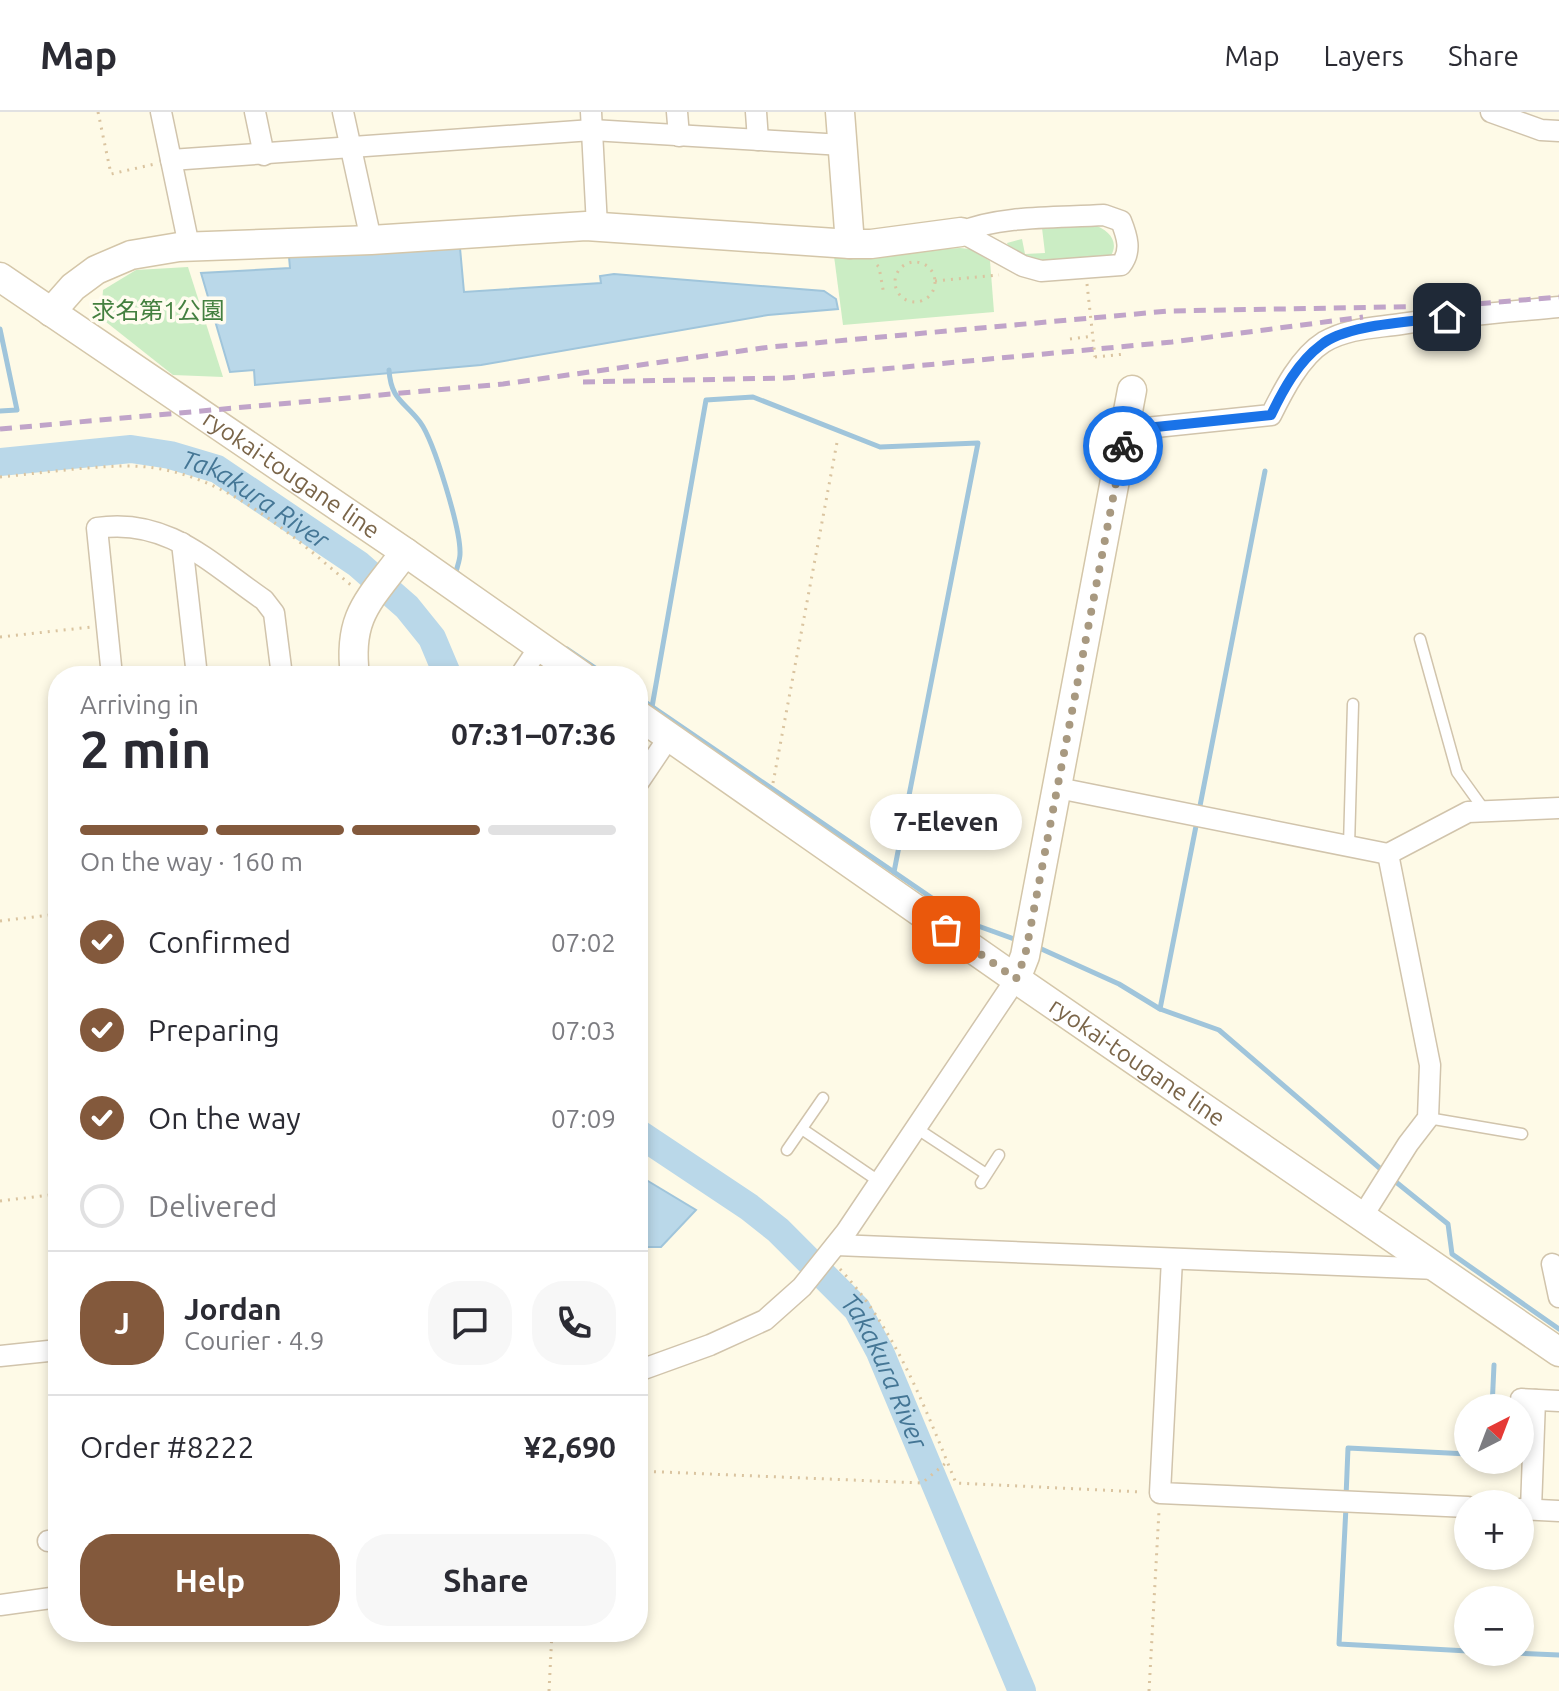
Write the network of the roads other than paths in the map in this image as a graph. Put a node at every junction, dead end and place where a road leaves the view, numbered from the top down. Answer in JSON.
{"nodes":[{"id":1,"x":161,"y":112,"type":"edge"},
{"id":2,"x":255,"y":112,"type":"edge"},
{"id":3,"x":343,"y":112,"type":"edge"},
{"id":4,"x":677,"y":112,"type":"edge"},
{"id":5,"x":756,"y":112,"type":"edge"},
{"id":6,"x":840,"y":112,"type":"edge"},
{"id":7,"x":1491,"y":112,"type":"edge"},
{"id":8,"x":591,"y":121,"type":"edge"},
{"id":9,"x":1559,"y":131,"type":"edge"},
{"id":10,"x":679,"y":136,"type":"junction"},
{"id":11,"x":758,"y":140,"type":"junction"},
{"id":12,"x":843,"y":145,"type":"junction"},
{"id":13,"x":351,"y":148,"type":"junction"},
{"id":14,"x":264,"y":155,"type":"junction"},
{"id":15,"x":171,"y":160,"type":"junction"},
{"id":16,"x":597,"y":226,"type":"junction"},
{"id":17,"x":961,"y":232,"type":"junction"},
{"id":18,"x":371,"y":240,"type":"junction"},
{"id":19,"x":850,"y":244,"type":"junction"},
{"id":20,"x":189,"y":246,"type":"junction"},
{"id":21,"x":0,"y":277,"type":"edge"},
{"id":22,"x":1559,"y":307,"type":"edge"},
{"id":23,"x":51,"y":312,"type":"junction"},
{"id":24,"x":1132,"y":390,"type":"dead end"},
{"id":25,"x":1127,"y":430,"type":"junction"},
{"id":26,"x":182,"y":543,"type":"junction"},
{"id":27,"x":400,"y":559,"type":"junction"},
{"id":28,"x":1420,"y":639,"type":"dead end"},
{"id":29,"x":540,"y":646,"type":"junction"},
{"id":30,"x":111,"y":666,"type":"edge"},
{"id":31,"x":196,"y":666,"type":"edge"},
{"id":32,"x":281,"y":666,"type":"edge"},
{"id":33,"x":354,"y":666,"type":"edge"},
{"id":34,"x":527,"y":666,"type":"edge"},
{"id":35,"x":568,"y":666,"type":"edge"},
{"id":36,"x":1353,"y":704,"type":"dead end"},
{"id":37,"x":648,"y":722,"type":"edge"},
{"id":38,"x":669,"y":737,"type":"junction"},
{"id":39,"x":648,"y":768,"type":"edge"},
{"id":40,"x":1058,"y":788,"type":"junction"},
{"id":41,"x":1559,"y":808,"type":"edge"},
{"id":42,"x":1485,"y":811,"type":"junction"},
{"id":43,"x":1349,"y":848,"type":"junction"},
{"id":44,"x":1388,"y":854,"type":"junction"},
{"id":45,"x":1016,"y":979,"type":"junction"},
{"id":46,"x":823,"y":1098,"type":"dead end"},
{"id":47,"x":1428,"y":1118,"type":"junction"},
{"id":48,"x":916,"y":1128,"type":"junction"},
{"id":49,"x":802,"y":1129,"type":"junction"},
{"id":50,"x":1522,"y":1134,"type":"dead end"},
{"id":51,"x":787,"y":1150,"type":"dead end"},
{"id":52,"x":999,"y":1155,"type":"dead end"},
{"id":53,"x":880,"y":1182,"type":"junction"},
{"id":54,"x":1362,"y":1217,"type":"junction"},
{"id":55,"x":830,"y":1254,"type":"junction"},
{"id":56,"x":1172,"y":1259,"type":"junction"},
{"id":57,"x":1552,"y":1264,"type":"dead end"},
{"id":58,"x":1441,"y":1270,"type":"junction"},
{"id":59,"x":1559,"y":1297,"type":"edge"},
{"id":60,"x":48,"y":1351,"type":"edge"},
{"id":61,"x":1559,"y":1352,"type":"edge"},
{"id":62,"x":0,"y":1356,"type":"edge"},
{"id":63,"x":648,"y":1367,"type":"edge"},
{"id":64,"x":1559,"y":1401,"type":"edge"},
{"id":65,"x":1526,"y":1490,"type":"edge"},
{"id":66,"x":1454,"y":1506,"type":"edge"},
{"id":67,"x":1534,"y":1510,"type":"edge"},
{"id":68,"x":1559,"y":1511,"type":"edge"},
{"id":69,"x":0,"y":1595,"type":"edge"},
{"id":70,"x":48,"y":1598,"type":"edge"},
{"id":71,"x":0,"y":1605,"type":"edge"},
{"id":72,"x":0,"y":1623,"type":"edge"}],
"edges":[{"from":1,"to":15,"type":"street"},
{"from":2,"to":14,"type":"street"},
{"from":3,"to":13,"type":"street"},
{"from":4,"to":10,"type":"street"},
{"from":5,"to":11,"type":"street"},
{"from":6,"to":12,"type":"main road"},
{"from":7,"to":9,"type":"street"},
{"from":8,"to":10,"type":"street"},
{"from":8,"to":13,"type":"street"},
{"from":8,"to":16,"type":"street"},
{"from":10,"to":11,"type":"street"},
{"from":11,"to":12,"type":"street"},
{"from":12,"to":19,"type":"main road"},
{"from":13,"to":14,"type":"street"},
{"from":13,"to":18,"type":"street"},
{"from":14,"to":15,"type":"street"},
{"from":15,"to":20,"type":"street"},
{"from":16,"to":18,"type":"main road"},
{"from":16,"to":19,"type":"main road"},
{"from":17,"to":17,"type":"street"},
{"from":17,"to":19,"type":"main road"},
{"from":18,"to":20,"type":"main road"},
{"from":20,"to":23,"type":"main road"},
{"from":21,"to":23,"type":"main road","name":"ryokai-tougane line"},
{"from":22,"to":25,"type":"street"},
{"from":23,"to":27,"type":"main road","name":"ryokai-tougane line"},
{"from":24,"to":25,"type":"main road"},
{"from":25,"to":40,"type":"main road"},
{"from":26,"to":30,"type":"street"},
{"from":26,"to":31,"type":"street"},
{"from":26,"to":32,"type":"street"},
{"from":27,"to":29,"type":"main road","name":"ryokai-tougane line"},
{"from":27,"to":33,"type":"main road"},
{"from":28,"to":42,"type":"lane"},
{"from":29,"to":34,"type":"street"},
{"from":29,"to":35,"type":"main road","name":"ryokai-tougane line"},
{"from":36,"to":43,"type":"lane"},
{"from":37,"to":38,"type":"main road","name":"ryokai-tougane line"},
{"from":38,"to":39,"type":"street"},
{"from":38,"to":45,"type":"main road","name":"ryokai-tougane line"},
{"from":40,"to":43,"type":"street"},
{"from":40,"to":45,"type":"main road"},
{"from":41,"to":42,"type":"street"},
{"from":42,"to":44,"type":"street"},
{"from":43,"to":44,"type":"street"},
{"from":44,"to":47,"type":"street"},
{"from":45,"to":48,"type":"street"},
{"from":45,"to":54,"type":"main road","name":"ryokai-tougane line"},
{"from":46,"to":49,"type":"lane"},
{"from":47,"to":50,"type":"lane"},
{"from":47,"to":54,"type":"street"},
{"from":48,"to":52,"type":"lane"},
{"from":48,"to":53,"type":"street"},
{"from":49,"to":51,"type":"lane"},
{"from":49,"to":53,"type":"lane"},
{"from":53,"to":55,"type":"street"},
{"from":54,"to":58,"type":"main road","name":"ryokai-tougane line"},
{"from":55,"to":56,"type":"street"},
{"from":55,"to":63,"type":"street"},
{"from":56,"to":58,"type":"street"},
{"from":56,"to":66,"type":"street"},
{"from":57,"to":59,"type":"street"},
{"from":58,"to":61,"type":"main road","name":"ryokai-tougane line"},
{"from":60,"to":62,"type":"street"},
{"from":64,"to":65,"type":"street"},
{"from":67,"to":68,"type":"street"},
{"from":69,"to":71,"type":"street"},
{"from":70,"to":71,"type":"street"},
{"from":71,"to":72,"type":"street"}]}
